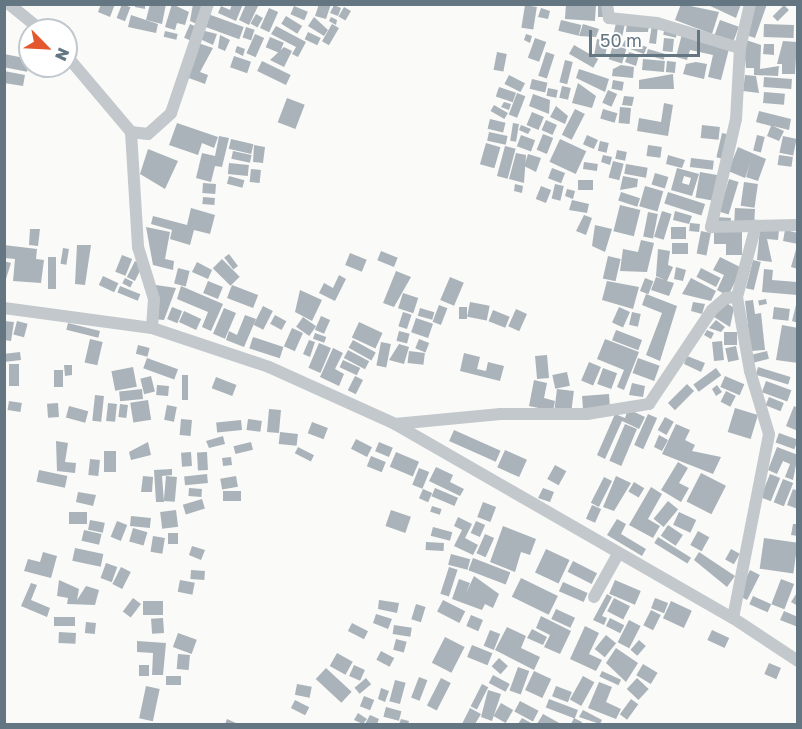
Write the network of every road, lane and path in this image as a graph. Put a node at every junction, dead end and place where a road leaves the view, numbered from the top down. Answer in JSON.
{"nodes":[{"id":1,"x":9,"y":4,"type":"edge"},
{"id":2,"x":208,"y":4,"type":"edge"},
{"id":3,"x":607,"y":4,"type":"edge"},
{"id":4,"x":750,"y":4,"type":"edge"},
{"id":5,"x":26,"y":18,"type":"edge"},
{"id":6,"x":740,"y":48,"type":"junction"},
{"id":7,"x":78,"y":69,"type":"edge"},
{"id":8,"x":131,"y":132,"type":"junction"},
{"id":9,"x":756,"y":225,"type":"junction"},
{"id":10,"x":798,"y":225,"type":"edge"},
{"id":11,"x":737,"y":297,"type":"junction"},
{"id":12,"x":4,"y":308,"type":"edge"},
{"id":13,"x":152,"y":328,"type":"junction"},
{"id":14,"x":395,"y":424,"type":"junction"},
{"id":15,"x":618,"y":554,"type":"junction"},
{"id":16,"x":594,"y":597,"type":"dead end"},
{"id":17,"x":733,"y":618,"type":"junction"},
{"id":18,"x":798,"y":661,"type":"edge"}],
"edges":[{"from":1,"to":5,"type":"street"},
{"from":2,"to":8,"type":"street"},
{"from":3,"to":6,"type":"street"},
{"from":4,"to":6,"type":"street"},
{"from":6,"to":9,"type":"street"},
{"from":7,"to":8,"type":"street"},
{"from":8,"to":13,"type":"street"},
{"from":9,"to":10,"type":"street"},
{"from":9,"to":11,"type":"street"},
{"from":11,"to":14,"type":"street"},
{"from":11,"to":17,"type":"street"},
{"from":12,"to":13,"type":"street"},
{"from":13,"to":14,"type":"street"},
{"from":14,"to":15,"type":"street"},
{"from":15,"to":16,"type":"street"},
{"from":15,"to":17,"type":"street"},
{"from":17,"to":18,"type":"street"}]}
